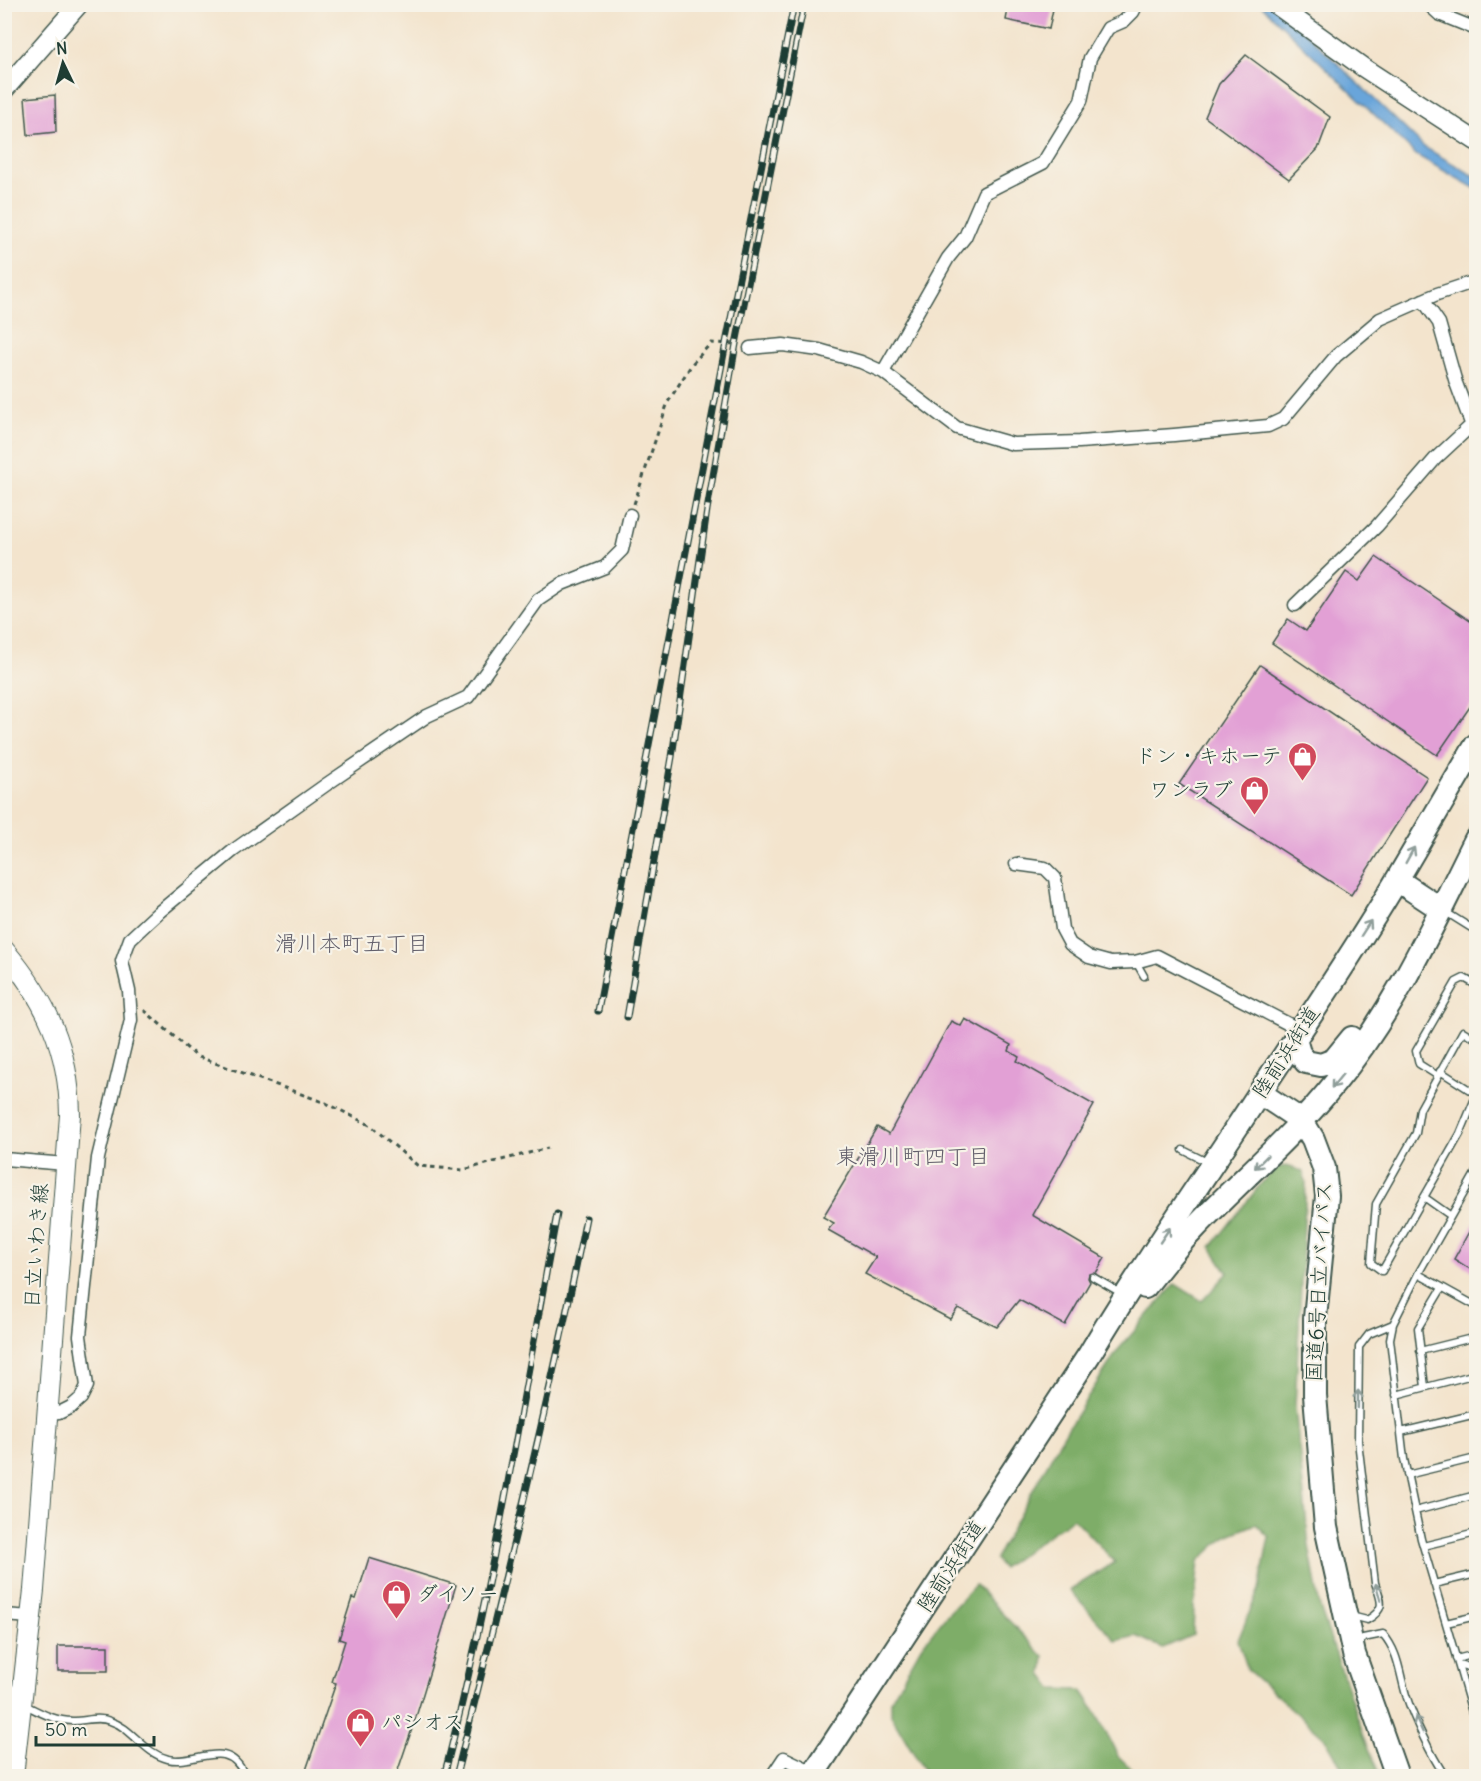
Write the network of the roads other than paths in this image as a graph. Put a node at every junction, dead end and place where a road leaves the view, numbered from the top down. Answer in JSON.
{"nodes":[{"id":1,"x":79,"y":4,"type":"edge"},
{"id":2,"x":1137,"y":4,"type":"edge"},
{"id":3,"x":1275,"y":4,"type":"edge"},
{"id":4,"x":1428,"y":4,"type":"edge"},
{"id":5,"x":1476,"y":29,"type":"edge"},
{"id":6,"x":4,"y":90,"type":"edge"},
{"id":7,"x":1476,"y":141,"type":"edge"},
{"id":8,"x":1476,"y":281,"type":"edge"},
{"id":9,"x":1423,"y":300,"type":"junction"},
{"id":10,"x":750,"y":348,"type":"road end"},
{"id":11,"x":883,"y":372,"type":"junction"},
{"id":12,"x":1474,"y":424,"type":"edge"},
{"id":13,"x":630,"y":515,"type":"road end"},
{"id":14,"x":1295,"y":605,"type":"dead end"},
{"id":15,"x":1476,"y":745,"type":"edge"},
{"id":16,"x":1476,"y":773,"type":"edge"},
{"id":17,"x":1424,"y":831,"type":"junction"},
{"id":18,"x":1476,"y":839,"type":"edge"},
{"id":19,"x":1016,"y":864,"type":"dead end"},
{"id":20,"x":1397,"y":880,"type":"junction"},
{"id":21,"x":1441,"y":909,"type":"junction"},
{"id":22,"x":1476,"y":931,"type":"edge"},
{"id":23,"x":4,"y":950,"type":"edge"},
{"id":24,"x":1135,"y":962,"type":"junction"},
{"id":25,"x":1144,"y":976,"type":"dead end"},
{"id":26,"x":1476,"y":985,"type":"edge"},
{"id":27,"x":1394,"y":998,"type":"junction"},
{"id":28,"x":1298,"y":1034,"type":"junction"},
{"id":29,"x":1476,"y":1039,"type":"edge"},
{"id":30,"x":1439,"y":1073,"type":"junction"},
{"id":31,"x":1260,"y":1093,"type":"junction"},
{"id":32,"x":1476,"y":1095,"type":"edge"},
{"id":33,"x":1302,"y":1121,"type":"junction"},
{"id":34,"x":1183,"y":1150,"type":"dead end"},
{"id":35,"x":4,"y":1159,"type":"edge"},
{"id":36,"x":66,"y":1164,"type":"junction"},
{"id":37,"x":1213,"y":1164,"type":"junction"},
{"id":38,"x":1476,"y":1172,"type":"edge"},
{"id":39,"x":1424,"y":1197,"type":"junction"},
{"id":40,"x":1451,"y":1216,"type":"junction"},
{"id":41,"x":1418,"y":1274,"type":"junction"},
{"id":42,"x":1093,"y":1277,"type":"dead end"},
{"id":43,"x":1442,"y":1287,"type":"junction"},
{"id":44,"x":1124,"y":1294,"type":"junction"},
{"id":45,"x":1476,"y":1306,"type":"edge"},
{"id":46,"x":1393,"y":1324,"type":"junction"},
{"id":47,"x":1476,"y":1337,"type":"edge"},
{"id":48,"x":1420,"y":1351,"type":"junction"},
{"id":49,"x":1089,"y":1355,"type":"junction"},
{"id":50,"x":1476,"y":1374,"type":"edge"},
{"id":51,"x":1425,"y":1388,"type":"junction"},
{"id":52,"x":1396,"y":1395,"type":"junction"},
{"id":53,"x":48,"y":1414,"type":"junction"},
{"id":54,"x":1476,"y":1414,"type":"edge"},
{"id":55,"x":1401,"y":1432,"type":"junction"},
{"id":56,"x":1476,"y":1458,"type":"edge"},
{"id":57,"x":1407,"y":1475,"type":"junction"},
{"id":58,"x":1476,"y":1495,"type":"edge"},
{"id":59,"x":1415,"y":1510,"type":"junction"},
{"id":60,"x":1326,"y":1527,"type":"junction"},
{"id":61,"x":1476,"y":1533,"type":"edge"},
{"id":62,"x":1423,"y":1546,"type":"junction"},
{"id":63,"x":1342,"y":1559,"type":"dead end"},
{"id":64,"x":1476,"y":1574,"type":"edge"},
{"id":65,"x":1346,"y":1579,"type":"dead end"},
{"id":66,"x":1434,"y":1584,"type":"junction"},
{"id":67,"x":4,"y":1615,"type":"edge"},
{"id":68,"x":1476,"y":1616,"type":"edge"},
{"id":69,"x":32,"y":1617,"type":"junction"},
{"id":70,"x":1446,"y":1623,"type":"junction"},
{"id":71,"x":1354,"y":1654,"type":"junction"},
{"id":72,"x":1476,"y":1654,"type":"edge"},
{"id":73,"x":1457,"y":1661,"type":"junction"},
{"id":74,"x":1476,"y":1669,"type":"edge"},
{"id":75,"x":17,"y":1699,"type":"edge"},
{"id":76,"x":1476,"y":1726,"type":"edge"},
{"id":77,"x":814,"y":1775,"type":"edge"},
{"id":78,"x":13,"y":1776,"type":"edge"},
{"id":79,"x":245,"y":1776,"type":"edge"},
{"id":80,"x":772,"y":1776,"type":"edge"},
{"id":81,"x":1397,"y":1776,"type":"edge"},
{"id":82,"x":1445,"y":1776,"type":"edge"}],
"edges":[{"from":1,"to":6,"type":"street"},
{"from":2,"to":11,"type":"street"},
{"from":3,"to":7,"type":"street"},
{"from":4,"to":5,"type":"street"},
{"from":8,"to":9,"type":"street"},
{"from":9,"to":11,"type":"street"},
{"from":9,"to":12,"type":"street"},
{"from":10,"to":11,"type":"street"},
{"from":12,"to":14,"type":"street"},
{"from":13,"to":53,"type":"street"},
{"from":15,"to":17,"type":"highway","name":"陸前浜街道"},
{"from":16,"to":17,"type":"highway"},
{"from":20,"to":17,"type":"highway","name":"陸前浜街道","one_way":true},
{"from":18,"to":21,"type":"highway","name":"陸前浜街道"},
{"from":19,"to":24,"type":"street"},
{"from":20,"to":21,"type":"highway"},
{"from":28,"to":20,"type":"highway","name":"陸前浜街道","one_way":true},
{"from":21,"to":22,"type":"lane"},
{"from":21,"to":27,"type":"highway","name":"陸前浜街道"},
{"from":23,"to":36,"type":"main road","name":"日立いわき線"},
{"from":24,"to":25,"type":"lane"},
{"from":24,"to":28,"type":"street"},
{"from":26,"to":30,"type":"lane"},
{"from":27,"to":28,"type":"highway"},
{"from":27,"to":33,"type":"highway","name":"陸前浜街道","one_way":true},
{"from":28,"to":31,"type":"highway","name":"陸前浜街道"},
{"from":29,"to":30,"type":"lane"},
{"from":30,"to":32,"type":"lane"},
{"from":30,"to":39,"type":"lane"},
{"from":31,"to":33,"type":"highway","name":"国道6号日立バイパス"},
{"from":31,"to":37,"type":"highway","name":"陸前浜街道"},
{"from":32,"to":39,"type":"lane"},
{"from":33,"to":49,"type":"highway","name":"陸前浜街道","one_way":true},
{"from":33,"to":60,"type":"highway","name":"国道6号日立バイパス"},
{"from":34,"to":37,"type":"lane"},
{"from":35,"to":36,"type":"street"},
{"from":36,"to":53,"type":"main road","name":"日立いわき線"},
{"from":44,"to":37,"type":"highway","name":"陸前浜街道","one_way":true},
{"from":38,"to":40,"type":"lane"},
{"from":39,"to":40,"type":"lane"},
{"from":40,"to":41,"type":"lane"},
{"from":41,"to":43,"type":"lane"},
{"from":41,"to":46,"type":"lane"},
{"from":42,"to":44,"type":"lane"},
{"from":43,"to":45,"type":"lane"},
{"from":43,"to":48,"type":"lane"},
{"from":44,"to":49,"type":"highway","name":"陸前浜街道"},
{"from":46,"to":52,"type":"lane"},
{"from":65,"to":46,"type":"lane","one_way":true},
{"from":47,"to":48,"type":"lane"},
{"from":48,"to":51,"type":"lane"},
{"from":49,"to":77,"type":"highway","name":"陸前浜街道"},
{"from":50,"to":51,"type":"lane"},
{"from":51,"to":52,"type":"lane"},
{"from":52,"to":55,"type":"lane"},
{"from":53,"to":69,"type":"main road","name":"日立いわき線"},
{"from":54,"to":55,"type":"lane"},
{"from":55,"to":57,"type":"lane"},
{"from":56,"to":57,"type":"lane"},
{"from":57,"to":59,"type":"lane"},
{"from":58,"to":59,"type":"lane"},
{"from":59,"to":62,"type":"lane"},
{"from":60,"to":63,"type":"lane"},
{"from":60,"to":71,"type":"highway","name":"国道6号日立バイパス"},
{"from":61,"to":62,"type":"lane"},
{"from":62,"to":66,"type":"lane"},
{"from":64,"to":66,"type":"lane"},
{"from":66,"to":70,"type":"lane"},
{"from":67,"to":69,"type":"street"},
{"from":68,"to":70,"type":"lane"},
{"from":69,"to":75,"type":"main road","name":"日立いわき線"},
{"from":70,"to":73,"type":"lane"},
{"from":71,"to":81,"type":"highway","name":"国道6号日立バイパス"},
{"from":82,"to":71,"type":"lane","one_way":true},
{"from":72,"to":73,"type":"lane"},
{"from":73,"to":74,"type":"lane"},
{"from":73,"to":76,"type":"lane"},
{"from":75,"to":78,"type":"main road","name":"日立いわき線"},
{"from":75,"to":79,"type":"lane"},
{"from":77,"to":80,"type":"street"}]}
